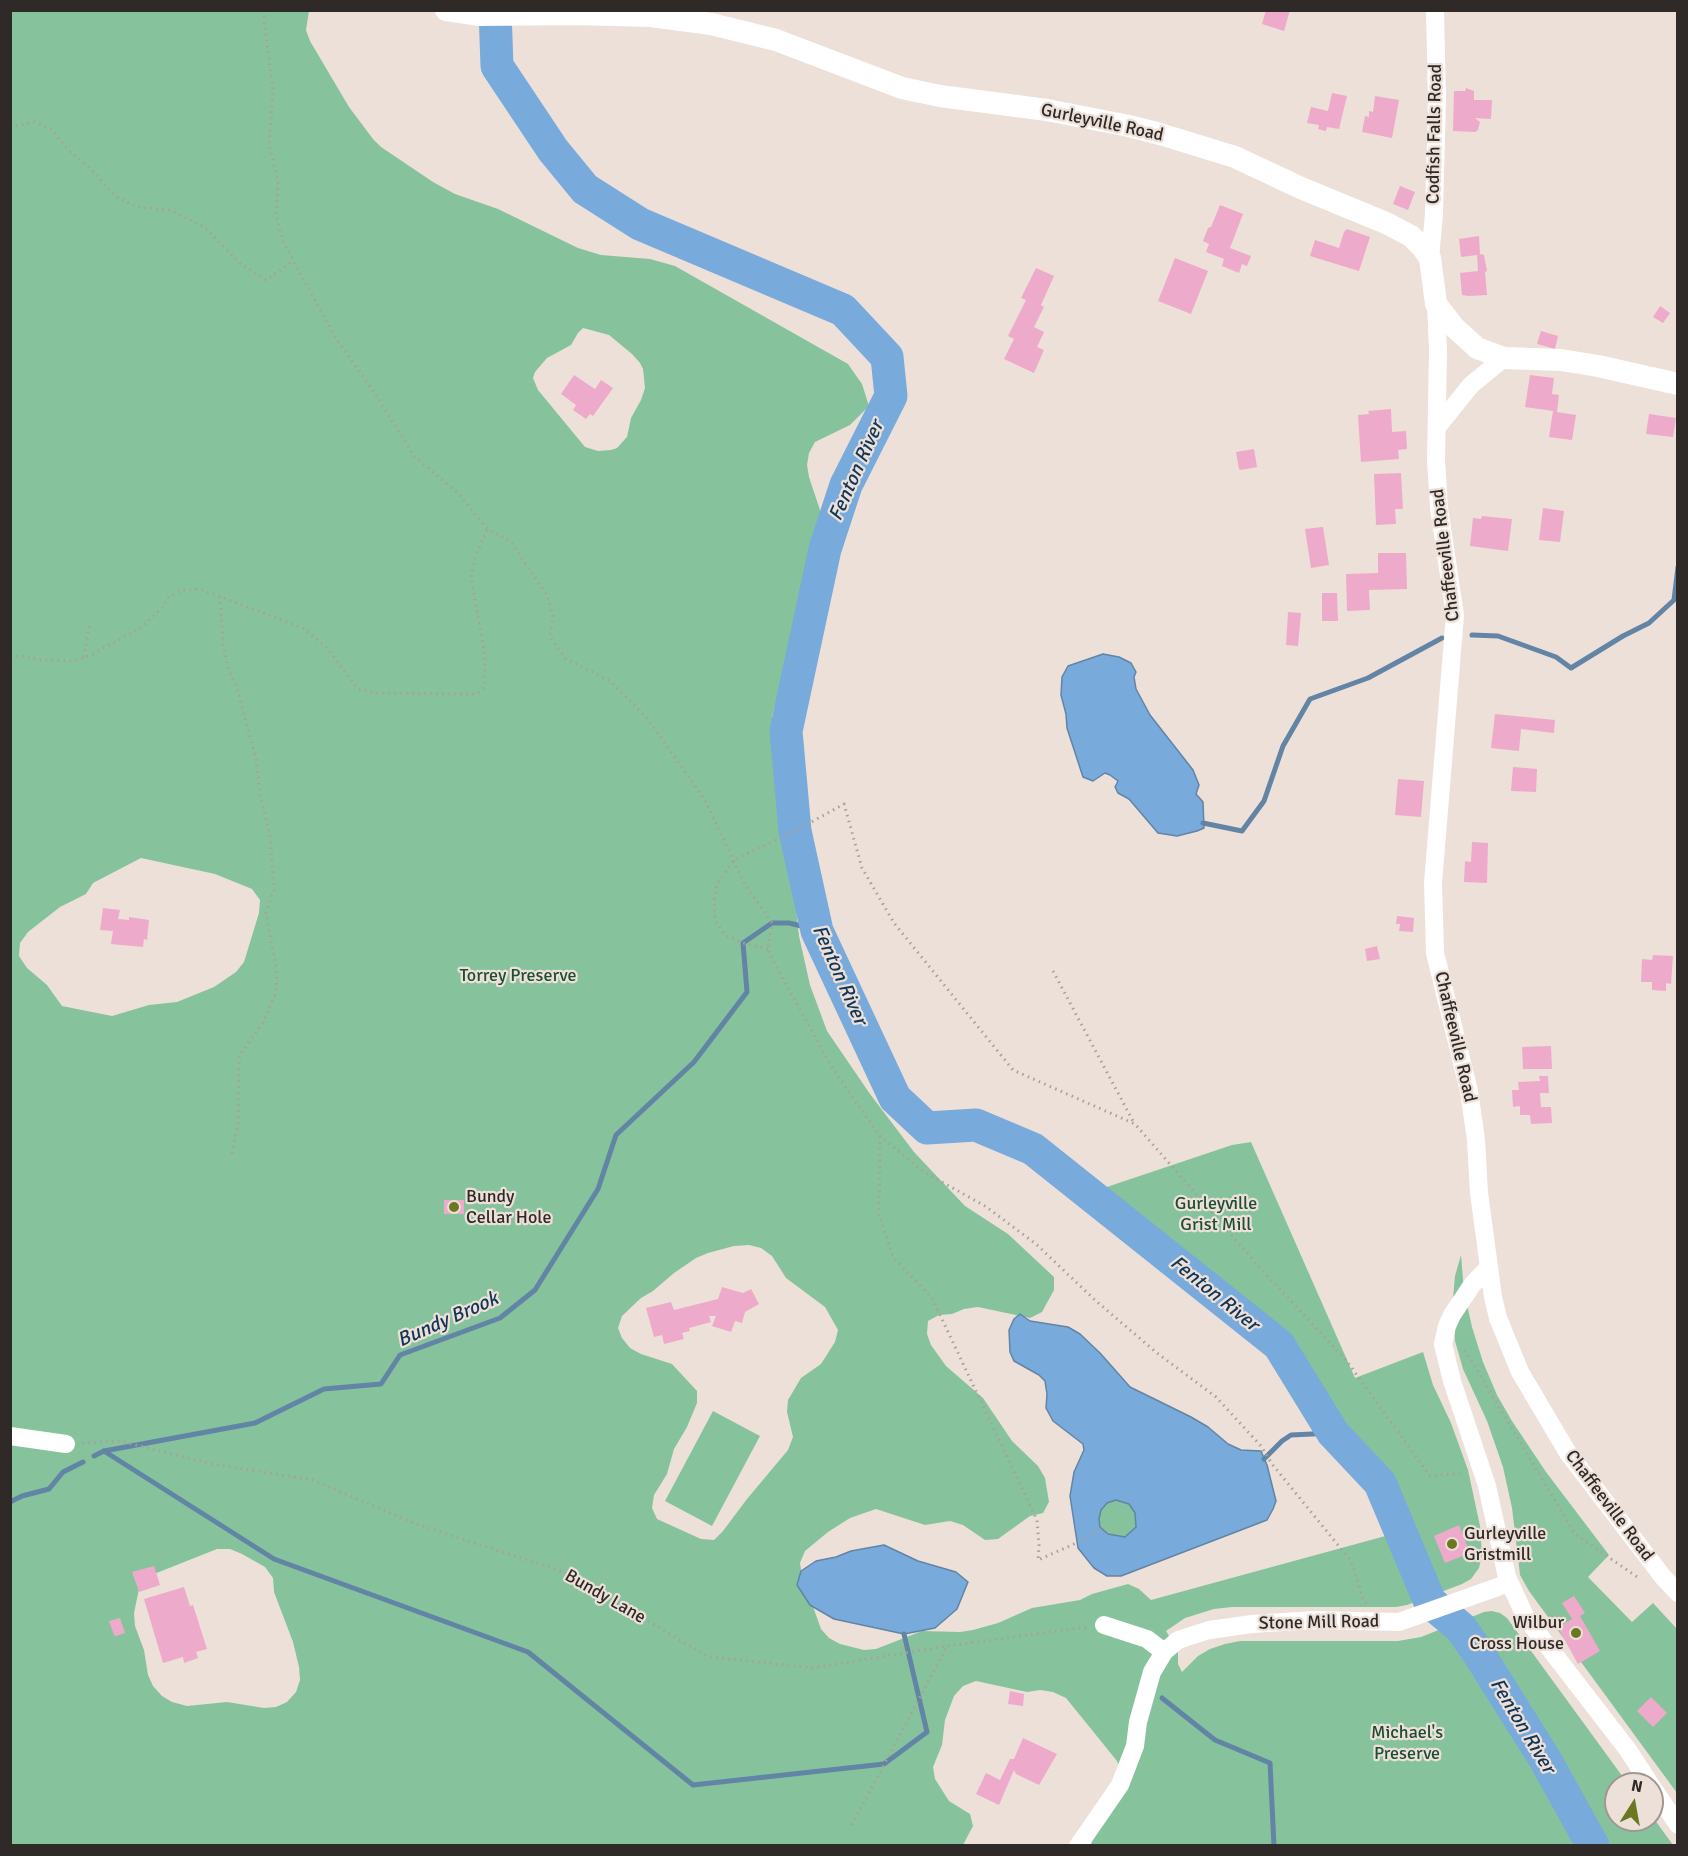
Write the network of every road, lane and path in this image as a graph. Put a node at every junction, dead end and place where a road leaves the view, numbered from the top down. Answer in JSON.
{"nodes":[{"id":1,"x":263,"y":10,"type":"edge"},
{"id":2,"x":447,"y":10,"type":"edge"},
{"id":3,"x":1436,"y":10,"type":"edge"},
{"id":4,"x":10,"y":127,"type":"edge"},
{"id":5,"x":1430,"y":258,"type":"junction"},
{"id":6,"x":293,"y":261,"type":"junction"},
{"id":7,"x":1436,"y":304,"type":"junction"},
{"id":8,"x":1504,"y":357,"type":"junction"},
{"id":9,"x":1677,"y":384,"type":"edge"},
{"id":10,"x":1438,"y":426,"type":"junction"},
{"id":11,"x":488,"y":529,"type":"junction"},
{"id":12,"x":220,"y":596,"type":"junction"},
{"id":13,"x":90,"y":621,"type":"dead end"},
{"id":14,"x":10,"y":655,"type":"edge"},
{"id":15,"x":84,"y":657,"type":"junction"},
{"id":16,"x":734,"y":860,"type":"junction"},
{"id":17,"x":768,"y":949,"type":"junction"},
{"id":18,"x":1053,"y":971,"type":"dead end"},
{"id":19,"x":1135,"y":1124,"type":"junction"},
{"id":20,"x":880,"y":1136,"type":"junction"},
{"id":21,"x":232,"y":1154,"type":"dead end"},
{"id":22,"x":1489,"y":1267,"type":"junction"},
{"id":23,"x":1449,"y":1323,"type":"junction"},
{"id":24,"x":10,"y":1436,"type":"edge"},
{"id":25,"x":66,"y":1444,"type":"joint"},
{"id":26,"x":1483,"y":1472,"type":"junction"},
{"id":27,"x":1103,"y":1529,"type":"dead end"},
{"id":28,"x":1509,"y":1583,"type":"junction"},
{"id":29,"x":1649,"y":1585,"type":"dead end"},
{"id":30,"x":1677,"y":1593,"type":"edge"},
{"id":31,"x":1399,"y":1622,"type":"junction"},
{"id":32,"x":1104,"y":1625,"type":"joint"},
{"id":33,"x":947,"y":1646,"type":"junction"},
{"id":34,"x":1164,"y":1652,"type":"junction"},
{"id":35,"x":1642,"y":1772,"type":"edge"},
{"id":36,"x":1664,"y":1806,"type":"edge"},
{"id":37,"x":852,"y":1825,"type":"dead end"},
{"id":38,"x":1677,"y":1825,"type":"edge"},
{"id":39,"x":1078,"y":1845,"type":"edge"}],
"edges":[{"from":1,"to":6,"type":"path"},
{"from":2,"to":5,"type":"street","name":"Gurleyville Road"},
{"from":3,"to":5,"type":"street","name":"Codfish Falls Road"},
{"from":4,"to":6,"type":"path"},
{"from":5,"to":7,"type":"street"},
{"from":6,"to":11,"type":"path"},
{"from":7,"to":8,"type":"street"},
{"from":7,"to":10,"type":"street","name":"Chaffeeville Road"},
{"from":8,"to":9,"type":"street"},
{"from":8,"to":10,"type":"street"},
{"from":10,"to":22,"type":"street","name":"Chaffeeville Road"},
{"from":11,"to":12,"type":"path"},
{"from":11,"to":16,"type":"path"},
{"from":12,"to":15,"type":"path"},
{"from":12,"to":21,"type":"path"},
{"from":13,"to":15,"type":"path"},
{"from":14,"to":15,"type":"path"},
{"from":16,"to":17,"type":"path"},
{"from":16,"to":17,"type":"path"},
{"from":16,"to":19,"type":"path"},
{"from":17,"to":20,"type":"path"},
{"from":18,"to":19,"type":"path"},
{"from":19,"to":26,"type":"path"},
{"from":20,"to":27,"type":"path"},
{"from":20,"to":31,"type":"path"},
{"from":22,"to":23,"type":"street"},
{"from":22,"to":30,"type":"street","name":"Chaffeeville Road"},
{"from":23,"to":26,"type":"street"},
{"from":23,"to":29,"type":"path"},
{"from":24,"to":25,"type":"street"},
{"from":25,"to":33,"type":"path","name":"Bundy Lane"},
{"from":26,"to":28,"type":"street"},
{"from":28,"to":31,"type":"street","name":"Stone Mill Road"},
{"from":28,"to":35,"type":"street"},
{"from":31,"to":34,"type":"street","name":"Stone Mill Road"},
{"from":32,"to":33,"type":"path","name":"Bundy Lane"},
{"from":32,"to":34,"type":"street"},
{"from":33,"to":37,"type":"path"},
{"from":34,"to":39,"type":"street"},
{"from":36,"to":38,"type":"street"}]}
